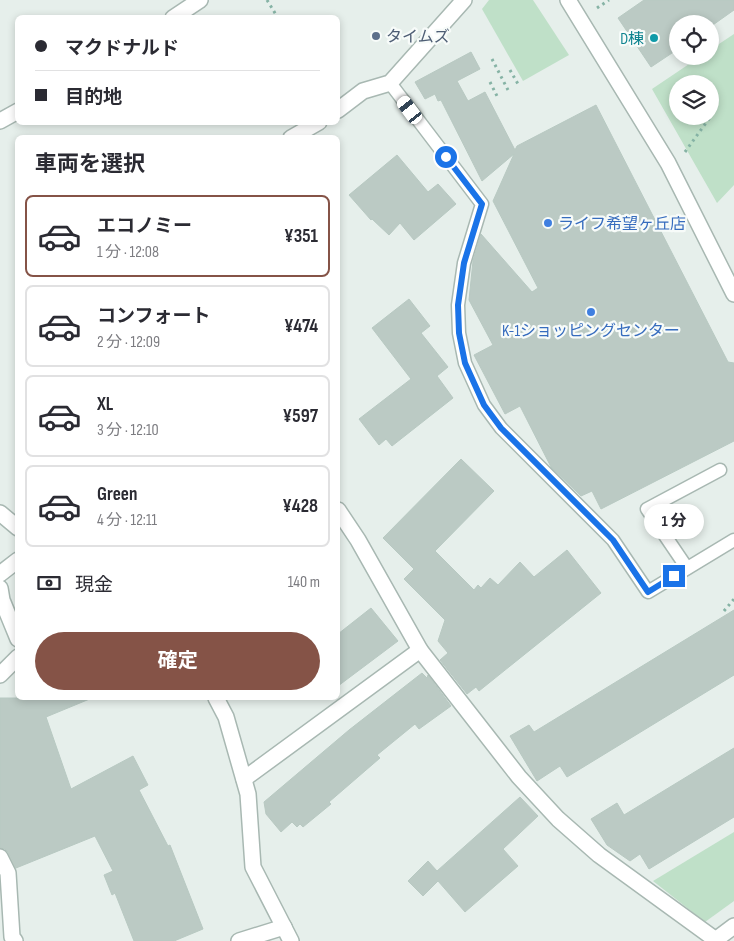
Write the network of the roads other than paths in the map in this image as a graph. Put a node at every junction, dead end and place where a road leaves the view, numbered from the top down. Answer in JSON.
{"nodes":[{"id":1,"x":200,"y":0,"type":"edge"},
{"id":2,"x":464,"y":0,"type":"edge"},
{"id":3,"x":568,"y":0,"type":"edge"},
{"id":4,"x":178,"y":15,"type":"edge"},
{"id":5,"x":390,"y":83,"type":"junction"},
{"id":6,"x":340,"y":108,"type":"edge"},
{"id":7,"x":15,"y":113,"type":"edge"},
{"id":8,"x":0,"y":121,"type":"edge"},
{"id":9,"x":314,"y":125,"type":"edge"},
{"id":10,"x":296,"y":135,"type":"edge"},
{"id":11,"x":734,"y":294,"type":"edge"},
{"id":12,"x":720,"y":470,"type":"dead end"},
{"id":13,"x":0,"y":513,"type":"edge"},
{"id":14,"x":340,"y":513,"type":"edge"},
{"id":15,"x":15,"y":526,"type":"edge"},
{"id":16,"x":734,"y":540,"type":"edge"},
{"id":17,"x":15,"y":562,"type":"edge"},
{"id":18,"x":687,"y":568,"type":"junction"},
{"id":19,"x":0,"y":574,"type":"edge"},
{"id":20,"x":0,"y":588,"type":"edge"},
{"id":21,"x":15,"y":632,"type":"edge"},
{"id":22,"x":420,"y":650,"type":"junction"},
{"id":23,"x":15,"y":660,"type":"edge"},
{"id":24,"x":0,"y":674,"type":"edge"},
{"id":25,"x":217,"y":700,"type":"edge"},
{"id":26,"x":244,"y":779,"type":"junction"},
{"id":27,"x":0,"y":857,"type":"edge"},
{"id":28,"x":734,"y":926,"type":"edge"},
{"id":29,"x":284,"y":927,"type":"junction"},
{"id":30,"x":715,"y":940,"type":"edge"},
{"id":31,"x":15,"y":941,"type":"edge"},
{"id":32,"x":239,"y":941,"type":"edge"},
{"id":33,"x":291,"y":941,"type":"edge"}],
"edges":[{"from":1,"to":4,"type":"street"},
{"from":2,"to":5,"type":"street"},
{"from":3,"to":11,"type":"street"},
{"from":5,"to":6,"type":"street"},
{"from":5,"to":18,"type":"lane"},
{"from":7,"to":8,"type":"street"},
{"from":9,"to":10,"type":"street"},
{"from":12,"to":18,"type":"lane"},
{"from":13,"to":15,"type":"street"},
{"from":14,"to":22,"type":"street"},
{"from":16,"to":18,"type":"lane"},
{"from":17,"to":19,"type":"street"},
{"from":20,"to":21,"type":"street"},
{"from":22,"to":26,"type":"street"},
{"from":22,"to":30,"type":"street"},
{"from":23,"to":24,"type":"street"},
{"from":25,"to":26,"type":"street"},
{"from":26,"to":29,"type":"street"},
{"from":27,"to":31,"type":"street"},
{"from":28,"to":30,"type":"street"},
{"from":29,"to":32,"type":"street"},
{"from":29,"to":33,"type":"street"}]}
